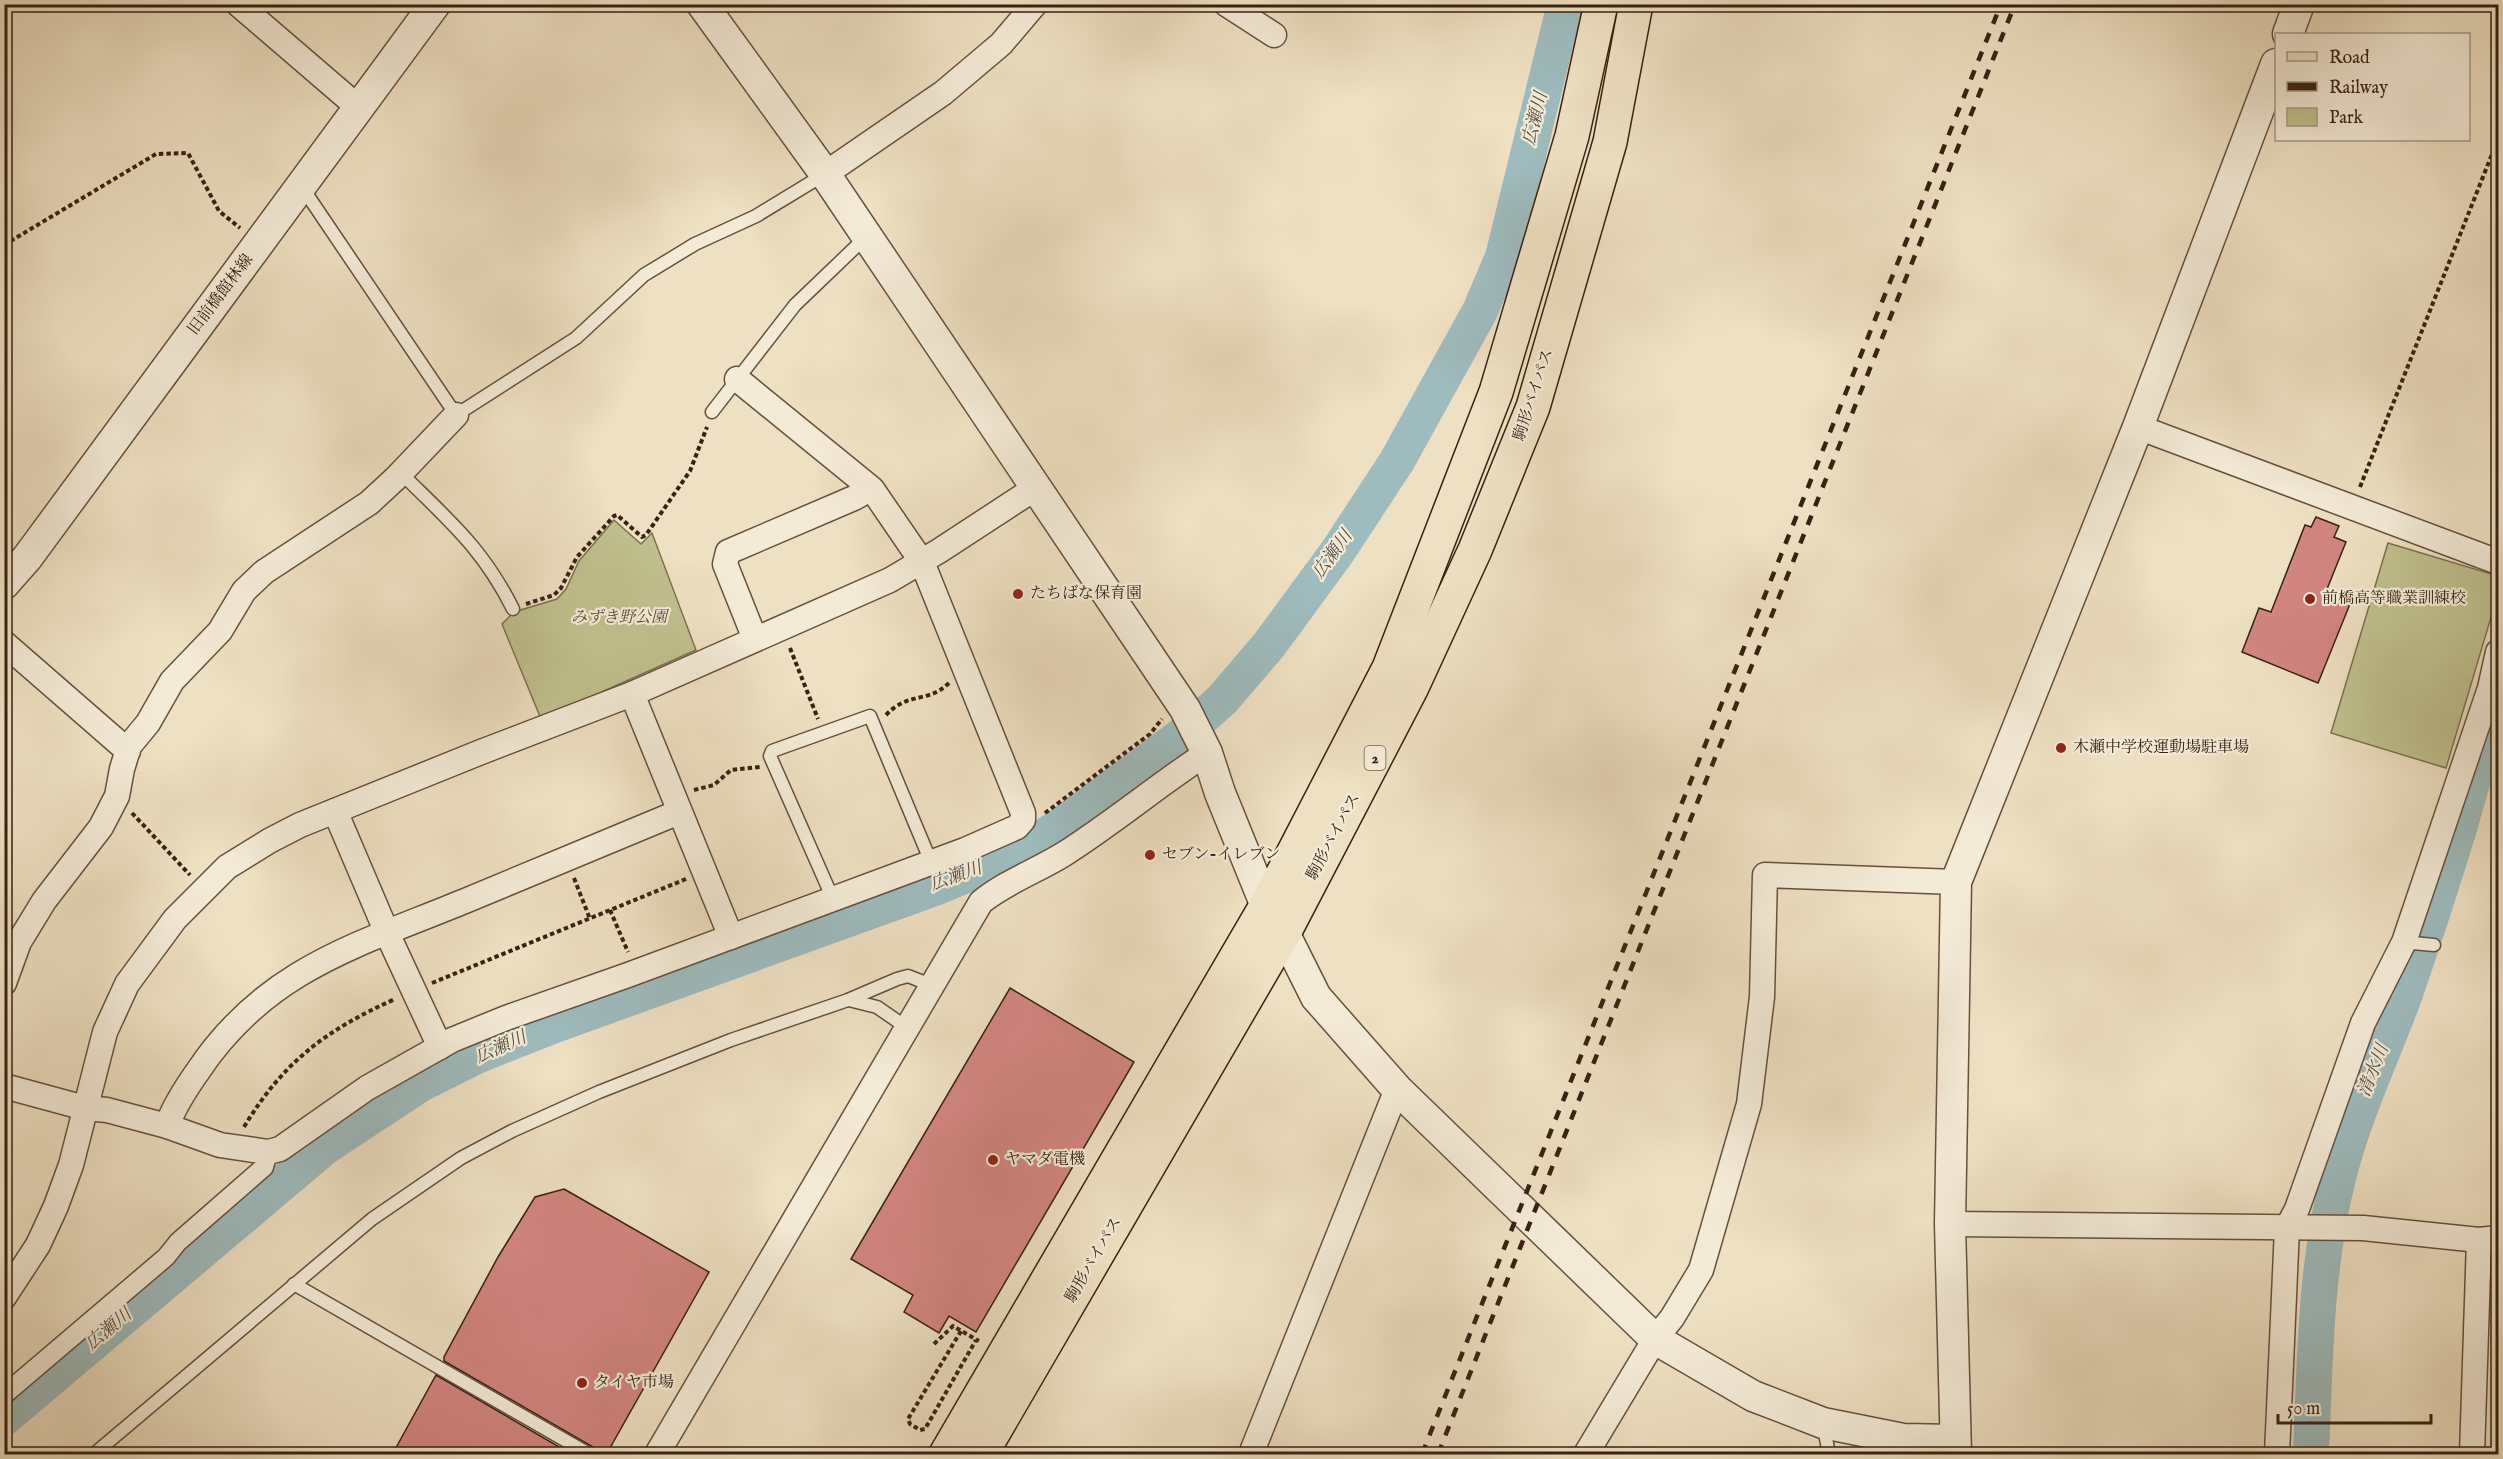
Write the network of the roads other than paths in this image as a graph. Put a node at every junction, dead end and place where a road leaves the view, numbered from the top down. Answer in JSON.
{"nodes":[{"id":1,"x":238,"y":4,"type":"edge"},
{"id":2,"x":435,"y":4,"type":"edge"},
{"id":3,"x":702,"y":4,"type":"edge"},
{"id":4,"x":1035,"y":4,"type":"edge"},
{"id":5,"x":1226,"y":4,"type":"edge"},
{"id":6,"x":1601,"y":4,"type":"edge"},
{"id":7,"x":1636,"y":4,"type":"edge"},
{"id":8,"x":2300,"y":4,"type":"edge"},
{"id":9,"x":2288,"y":33,"type":"edge"},
{"id":10,"x":1274,"y":35,"type":"dead end"},
{"id":11,"x":2275,"y":69,"type":"edge"},
{"id":12,"x":359,"y":108,"type":"junction"},
{"id":13,"x":825,"y":174,"type":"junction"},
{"id":14,"x":302,"y":186,"type":"junction"},
{"id":15,"x":866,"y":237,"type":"junction"},
{"id":16,"x":737,"y":379,"type":"junction"},
{"id":17,"x":712,"y":412,"type":"road end"},
{"id":18,"x":456,"y":415,"type":"junction"},
{"id":19,"x":2138,"y":427,"type":"junction"},
{"id":20,"x":401,"y":473,"type":"junction"},
{"id":21,"x":867,"y":486,"type":"junction"},
{"id":22,"x":1037,"y":487,"type":"junction"},
{"id":23,"x":922,"y":562,"type":"junction"},
{"id":24,"x":2499,"y":562,"type":"edge"},
{"id":25,"x":4,"y":585,"type":"edge"},
{"id":26,"x":513,"y":609,"type":"road end"},
{"id":27,"x":755,"y":639,"type":"junction"},
{"id":28,"x":4,"y":643,"type":"edge"},
{"id":29,"x":2499,"y":652,"type":"edge"},
{"id":30,"x":632,"y":694,"type":"junction"},
{"id":31,"x":1204,"y":747,"type":"junction"},
{"id":32,"x":128,"y":751,"type":"junction"},
{"id":33,"x":335,"y":811,"type":"junction"},
{"id":34,"x":679,"y":812,"type":"junction"},
{"id":35,"x":931,"y":862,"type":"junction"},
{"id":36,"x":1956,"y":882,"type":"junction"},
{"id":37,"x":833,"y":899,"type":"junction"},
{"id":38,"x":1266,"y":906,"type":"junction"},
{"id":39,"x":387,"y":933,"type":"junction"},
{"id":40,"x":1284,"y":933,"type":"junction"},
{"id":41,"x":731,"y":937,"type":"junction"},
{"id":42,"x":2402,"y":942,"type":"junction"},
{"id":43,"x":2434,"y":945,"type":"dead end"},
{"id":44,"x":6,"y":971,"type":"edge"},
{"id":45,"x":931,"y":985,"type":"junction"},
{"id":46,"x":848,"y":1000,"type":"junction"},
{"id":47,"x":906,"y":1026,"type":"junction"},
{"id":48,"x":440,"y":1047,"type":"junction"},
{"id":49,"x":4,"y":1086,"type":"edge"},
{"id":50,"x":1397,"y":1089,"type":"junction"},
{"id":51,"x":85,"y":1108,"type":"junction"},
{"id":52,"x":167,"y":1126,"type":"junction"},
{"id":53,"x":268,"y":1152,"type":"junction"},
{"id":54,"x":1950,"y":1224,"type":"junction"},
{"id":55,"x":2287,"y":1228,"type":"junction"},
{"id":56,"x":2489,"y":1239,"type":"edge"},
{"id":57,"x":294,"y":1284,"type":"junction"},
{"id":58,"x":4,"y":1297,"type":"edge"},
{"id":59,"x":1655,"y":1340,"type":"junction"},
{"id":60,"x":4,"y":1395,"type":"edge"},
{"id":61,"x":1823,"y":1423,"type":"junction"},
{"id":62,"x":1955,"y":1447,"type":"edge"},
{"id":63,"x":94,"y":1455,"type":"edge"},
{"id":64,"x":589,"y":1455,"type":"edge"},
{"id":65,"x":657,"y":1455,"type":"edge"},
{"id":66,"x":946,"y":1455,"type":"edge"},
{"id":67,"x":981,"y":1455,"type":"edge"},
{"id":68,"x":1251,"y":1455,"type":"edge"},
{"id":69,"x":1586,"y":1455,"type":"edge"},
{"id":70,"x":1829,"y":1455,"type":"edge"},
{"id":71,"x":2277,"y":1455,"type":"edge"},
{"id":72,"x":2472,"y":1455,"type":"edge"}],
"edges":[{"from":1,"to":12,"type":"street"},
{"from":2,"to":12,"type":"street","name":"旧前橋館林線"},
{"from":3,"to":13,"type":"street"},
{"from":4,"to":13,"type":"street"},
{"from":5,"to":10,"type":"street"},
{"from":6,"to":38,"type":"main road","name":"駒形バイパス","number":"2"},
{"from":7,"to":40,"type":"main road","name":"駒形バイパス","number":"2"},
{"from":8,"to":9,"type":"street"},
{"from":11,"to":19,"type":"street"},
{"from":12,"to":14,"type":"street","name":"旧前橋館林線"},
{"from":13,"to":15,"type":"street"},
{"from":13,"to":18,"type":"lane"},
{"from":14,"to":18,"type":"lane"},
{"from":14,"to":25,"type":"street","name":"旧前橋館林線"},
{"from":15,"to":16,"type":"lane"},
{"from":15,"to":22,"type":"street"},
{"from":16,"to":17,"type":"lane"},
{"from":16,"to":21,"type":"street"},
{"from":18,"to":20,"type":"street"},
{"from":19,"to":24,"type":"street"},
{"from":19,"to":36,"type":"street"},
{"from":20,"to":26,"type":"lane"},
{"from":20,"to":32,"type":"street"},
{"from":21,"to":23,"type":"street"},
{"from":21,"to":27,"type":"street"},
{"from":22,"to":23,"type":"street"},
{"from":22,"to":31,"type":"street"},
{"from":23,"to":27,"type":"street"},
{"from":23,"to":35,"type":"street"},
{"from":27,"to":30,"type":"street"},
{"from":28,"to":32,"type":"street"},
{"from":29,"to":42,"type":"street"},
{"from":30,"to":33,"type":"street"},
{"from":30,"to":34,"type":"street"},
{"from":31,"to":38,"type":"street"},
{"from":31,"to":45,"type":"street"},
{"from":32,"to":44,"type":"street"},
{"from":33,"to":39,"type":"street"},
{"from":33,"to":51,"type":"street"},
{"from":34,"to":39,"type":"street"},
{"from":34,"to":41,"type":"street"},
{"from":35,"to":37,"type":"street"},
{"from":35,"to":37,"type":"lane"},
{"from":36,"to":54,"type":"street"},
{"from":36,"to":59,"type":"street"},
{"from":37,"to":41,"type":"street"},
{"from":38,"to":40,"type":"street"},
{"from":38,"to":66,"type":"main road","name":"駒形バイパス","number":"2"},
{"from":39,"to":48,"type":"street"},
{"from":39,"to":52,"type":"street"},
{"from":40,"to":50,"type":"street"},
{"from":40,"to":67,"type":"main road","name":"駒形バイパス","number":"2"},
{"from":41,"to":48,"type":"street"},
{"from":42,"to":43,"type":"lane"},
{"from":42,"to":55,"type":"street"},
{"from":45,"to":46,"type":"lane"},
{"from":45,"to":47,"type":"street"},
{"from":46,"to":47,"type":"lane"},
{"from":46,"to":57,"type":"lane"},
{"from":47,"to":65,"type":"street"},
{"from":48,"to":53,"type":"street"},
{"from":49,"to":51,"type":"street"},
{"from":50,"to":59,"type":"street"},
{"from":50,"to":68,"type":"street"},
{"from":51,"to":52,"type":"street"},
{"from":51,"to":58,"type":"street"},
{"from":52,"to":53,"type":"street"},
{"from":53,"to":60,"type":"street"},
{"from":54,"to":55,"type":"street"},
{"from":54,"to":62,"type":"street"},
{"from":55,"to":56,"type":"street"},
{"from":55,"to":71,"type":"street"},
{"from":56,"to":72,"type":"street"},
{"from":57,"to":63,"type":"lane"},
{"from":57,"to":64,"type":"lane"},
{"from":59,"to":61,"type":"street"},
{"from":59,"to":69,"type":"street"},
{"from":61,"to":62,"type":"street"},
{"from":61,"to":70,"type":"lane"}]}
